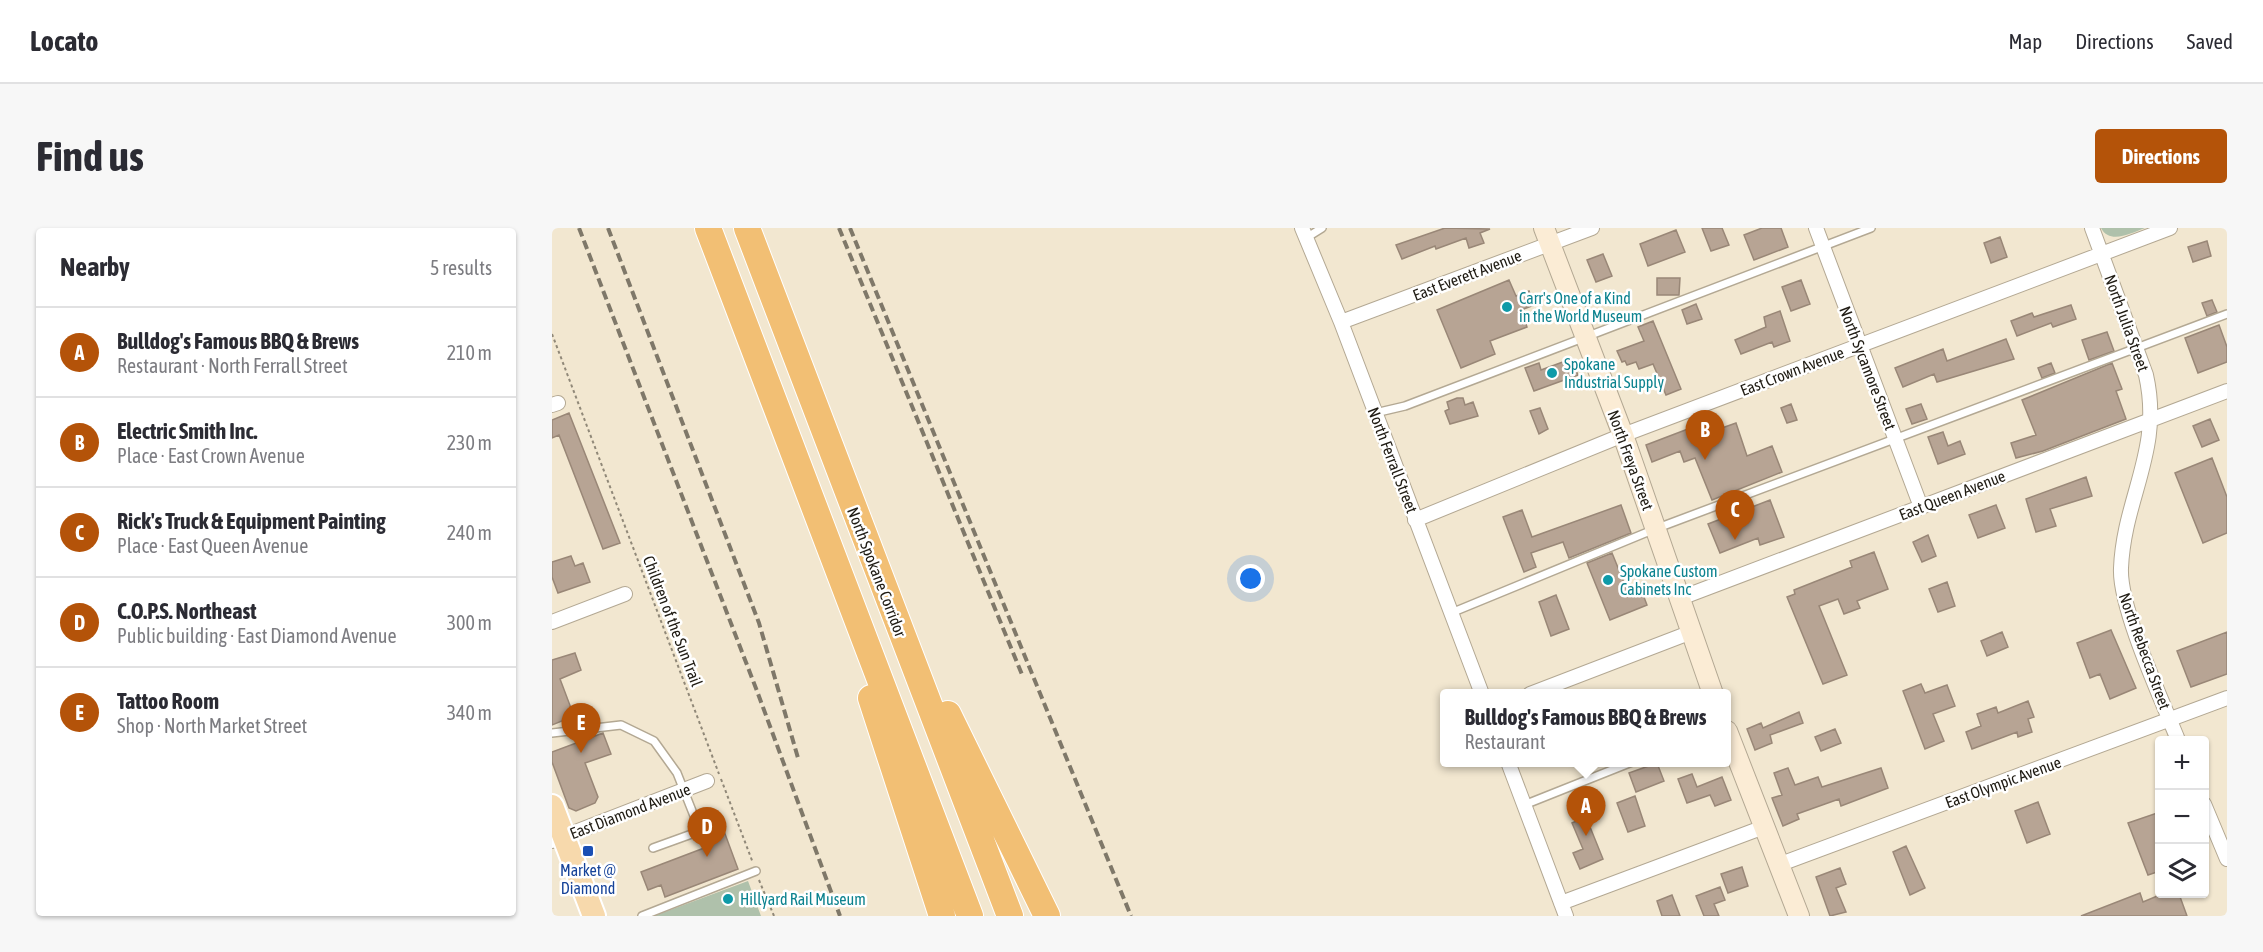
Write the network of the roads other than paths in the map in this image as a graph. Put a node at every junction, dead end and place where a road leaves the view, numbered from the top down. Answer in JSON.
{"nodes":[{"id":1,"x":708,"y":228,"type":"edge"},
{"id":2,"x":747,"y":228,"type":"edge"},
{"id":3,"x":1322,"y":228,"type":"edge"},
{"id":4,"x":1592,"y":228,"type":"edge"},
{"id":5,"x":1816,"y":228,"type":"edge"},
{"id":6,"x":1871,"y":228,"type":"edge"},
{"id":7,"x":2092,"y":228,"type":"edge"},
{"id":8,"x":2170,"y":228,"type":"edge"},
{"id":9,"x":1304,"y":233,"type":"edge"},
{"id":10,"x":1547,"y":236,"type":"edge"},
{"id":11,"x":1823,"y":247,"type":"junction"},
{"id":12,"x":2102,"y":254,"type":"junction"},
{"id":13,"x":2227,"y":314,"type":"edge"},
{"id":14,"x":1341,"y":322,"type":"junction"},
{"id":15,"x":1586,"y":338,"type":"junction"},
{"id":16,"x":1860,"y":346,"type":"junction"},
{"id":17,"x":2136,"y":349,"type":"junction"},
{"id":18,"x":2227,"y":391,"type":"edge"},
{"id":19,"x":1375,"y":413,"type":"junction"},
{"id":20,"x":2151,"y":420,"type":"junction"},
{"id":21,"x":1623,"y":435,"type":"junction"},
{"id":22,"x":1895,"y":439,"type":"junction"},
{"id":23,"x":1921,"y":507,"type":"junction"},
{"id":24,"x":820,"y":519,"type":"junction"},
{"id":25,"x":1416,"y":520,"type":"junction"},
{"id":26,"x":1655,"y":529,"type":"junction"},
{"id":27,"x":861,"y":531,"type":"junction"},
{"id":28,"x":625,"y":594,"type":"dead end"},
{"id":29,"x":1678,"y":599,"type":"junction"},
{"id":30,"x":1451,"y":613,"type":"junction"},
{"id":31,"x":552,"y":622,"type":"edge"},
{"id":32,"x":1689,"y":633,"type":"junction"},
{"id":33,"x":1480,"y":689,"type":"edge"},
{"id":34,"x":1541,"y":689,"type":"edge"},
{"id":35,"x":1711,"y":689,"type":"edge"},
{"id":36,"x":2227,"y":698,"type":"edge"},
{"id":37,"x":2170,"y":720,"type":"junction"},
{"id":38,"x":552,"y":733,"type":"edge"},
{"id":39,"x":2176,"y":736,"type":"edge"},
{"id":40,"x":1731,"y":741,"type":"edge"},
{"id":41,"x":1510,"y":767,"type":"edge"},
{"id":42,"x":1619,"y":767,"type":"edge"},
{"id":43,"x":707,"y":781,"type":"dead end"},
{"id":44,"x":684,"y":790,"type":"junction"},
{"id":45,"x":1524,"y":805,"type":"junction"},
{"id":46,"x":552,"y":806,"type":"edge"},
{"id":47,"x":2209,"y":814,"type":"edge"},
{"id":48,"x":1764,"y":827,"type":"junction"},
{"id":49,"x":558,"y":839,"type":"edge"},
{"id":50,"x":654,"y":848,"type":"dead end"},
{"id":51,"x":2227,"y":859,"type":"edge"},
{"id":52,"x":1778,"y":865,"type":"junction"},
{"id":53,"x":756,"y":871,"type":"road end"},
{"id":54,"x":1563,"y":909,"type":"edge"},
{"id":55,"x":594,"y":916,"type":"edge"},
{"id":56,"x":642,"y":916,"type":"edge"},
{"id":57,"x":942,"y":916,"type":"edge"},
{"id":58,"x":970,"y":916,"type":"edge"},
{"id":59,"x":1010,"y":916,"type":"edge"},
{"id":60,"x":1047,"y":916,"type":"edge"},
{"id":61,"x":1799,"y":916,"type":"edge"}],
"edges":[{"from":1,"to":24,"type":"highway","name":"North Spokane Corridor"},
{"from":2,"to":27,"type":"highway","name":"North Spokane Corridor"},
{"from":3,"to":9,"type":"lane"},
{"from":4,"to":10,"type":"street","name":"East Everett Avenue"},
{"from":5,"to":11,"type":"street","name":"North Sycamore Street"},
{"from":6,"to":11,"type":"lane"},
{"from":7,"to":12,"type":"street","name":"North Julia Street"},
{"from":8,"to":12,"type":"street","name":"East Crown Avenue"},
{"from":9,"to":14,"type":"street","name":"North Ferrall Street"},
{"from":10,"to":14,"type":"street","name":"East Everett Avenue"},
{"from":10,"to":15,"type":"street","name":"North Freya Street"},
{"from":11,"to":15,"type":"lane"},
{"from":11,"to":16,"type":"street","name":"North Sycamore Street"},
{"from":12,"to":16,"type":"street","name":"East Crown Avenue"},
{"from":12,"to":17,"type":"street","name":"North Julia Street"},
{"from":13,"to":17,"type":"lane"},
{"from":14,"to":19,"type":"street","name":"North Ferrall Street"},
{"from":15,"to":19,"type":"lane"},
{"from":15,"to":21,"type":"street","name":"North Freya Street"},
{"from":16,"to":21,"type":"street","name":"East Crown Avenue"},
{"from":16,"to":22,"type":"street","name":"North Sycamore Street"},
{"from":17,"to":20,"type":"street","name":"North Julia Street"},
{"from":17,"to":22,"type":"lane"},
{"from":18,"to":20,"type":"street","name":"East Queen Avenue"},
{"from":19,"to":25,"type":"street","name":"North Ferrall Street"},
{"from":20,"to":23,"type":"street","name":"East Queen Avenue"},
{"from":20,"to":37,"type":"street","name":"North Rebecca Street"},
{"from":21,"to":25,"type":"street","name":"East Crown Avenue"},
{"from":21,"to":26,"type":"street","name":"North Freya Street"},
{"from":22,"to":23,"type":"street","name":"North Sycamore Street"},
{"from":22,"to":26,"type":"lane"},
{"from":23,"to":29,"type":"street","name":"East Queen Avenue"},
{"from":24,"to":57,"type":"highway"},
{"from":24,"to":58,"type":"highway","name":"North Spokane Corridor"},
{"from":25,"to":30,"type":"street","name":"North Ferrall Street"},
{"from":26,"to":29,"type":"street","name":"North Freya Street"},
{"from":26,"to":30,"type":"lane"},
{"from":27,"to":59,"type":"highway","name":"North Spokane Corridor"},
{"from":27,"to":60,"type":"highway"},
{"from":28,"to":31,"type":"street"},
{"from":29,"to":32,"type":"street","name":"North Freya Street"},
{"from":30,"to":33,"type":"street","name":"North Ferrall Street"},
{"from":32,"to":34,"type":"street"},
{"from":32,"to":35,"type":"street","name":"North Freya Street"},
{"from":36,"to":37,"type":"street","name":"East Olympic Avenue"},
{"from":37,"to":39,"type":"street","name":"North Rebecca Street"},
{"from":37,"to":52,"type":"street","name":"East Olympic Avenue"},
{"from":38,"to":44,"type":"lane"},
{"from":40,"to":48,"type":"street"},
{"from":41,"to":45,"type":"street"},
{"from":42,"to":45,"type":"lane"},
{"from":43,"to":44,"type":"street","name":"East Diamond Avenue"},
{"from":44,"to":49,"type":"street","name":"East Diamond Avenue"},
{"from":44,"to":50,"type":"lane"},
{"from":45,"to":54,"type":"street"},
{"from":46,"to":49,"type":"main road"},
{"from":47,"to":51,"type":"street"},
{"from":48,"to":52,"type":"street"},
{"from":48,"to":54,"type":"street"},
{"from":49,"to":55,"type":"main road"},
{"from":52,"to":61,"type":"street"},
{"from":53,"to":56,"type":"lane"}]}
